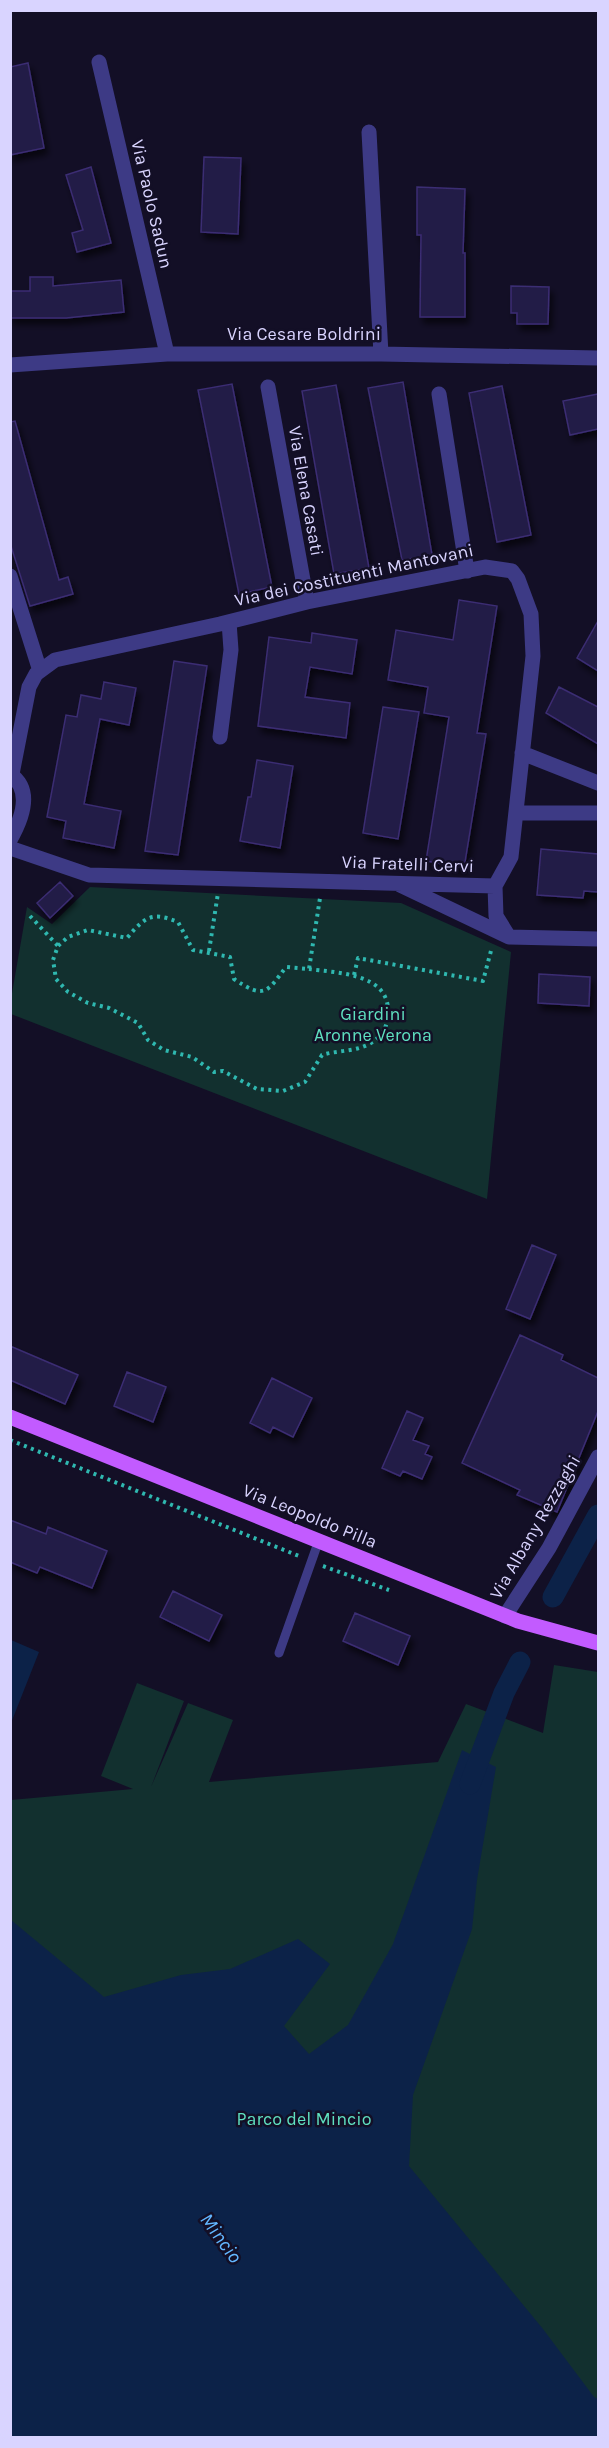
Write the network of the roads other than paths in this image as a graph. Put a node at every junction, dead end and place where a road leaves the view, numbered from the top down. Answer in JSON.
{"nodes":[{"id":1,"x":99,"y":62,"type":"dead end"},
{"id":2,"x":369,"y":132,"type":"dead end"},
{"id":3,"x":167,"y":354,"type":"junction"},
{"id":4,"x":381,"y":354,"type":"junction"},
{"id":5,"x":598,"y":358,"type":"edge"},
{"id":6,"x":10,"y":365,"type":"edge"},
{"id":7,"x":268,"y":387,"type":"dead end"},
{"id":8,"x":438,"y":394,"type":"dead end"},
{"id":9,"x":467,"y":571,"type":"junction"},
{"id":10,"x":10,"y":576,"type":"edge"},
{"id":11,"x":519,"y":579,"type":"joint"},
{"id":12,"x":307,"y":602,"type":"junction"},
{"id":13,"x":229,"y":622,"type":"junction"},
{"id":14,"x":40,"y":671,"type":"junction"},
{"id":15,"x":220,"y":737,"type":"dead end"},
{"id":16,"x":522,"y":753,"type":"junction"},
{"id":17,"x":11,"y":774,"type":"edge"},
{"id":18,"x":598,"y":783,"type":"edge"},
{"id":19,"x":516,"y":813,"type":"junction"},
{"id":20,"x":598,"y":813,"type":"edge"},
{"id":21,"x":10,"y":840,"type":"edge"},
{"id":22,"x":10,"y":848,"type":"edge"},
{"id":23,"x":396,"y":883,"type":"junction"},
{"id":24,"x":495,"y":886,"type":"junction"},
{"id":25,"x":509,"y":937,"type":"junction"},
{"id":26,"x":598,"y":939,"type":"edge"},
{"id":27,"x":10,"y":1417,"type":"edge"},
{"id":28,"x":598,"y":1457,"type":"edge"},
{"id":29,"x":319,"y":1540,"type":"junction"},
{"id":30,"x":511,"y":1619,"type":"junction"},
{"id":31,"x":598,"y":1643,"type":"edge"},
{"id":32,"x":279,"y":1653,"type":"dead end"}],
"edges":[{"from":1,"to":3,"type":"street","name":"Via Paolo Sadun"},
{"from":2,"to":4,"type":"street"},
{"from":3,"to":4,"type":"street","name":"Via Cesare Boldrini"},
{"from":3,"to":6,"type":"street","name":"Via Cesare Boldrini"},
{"from":4,"to":5,"type":"street","name":"Via Cesare Boldrini"},
{"from":7,"to":12,"type":"street","name":"Via Elena Casati"},
{"from":8,"to":9,"type":"street"},
{"from":9,"to":11,"type":"street","name":"Via dei Costituenti Mantovani"},
{"from":9,"to":12,"type":"street","name":"Via dei Costituenti Mantovani"},
{"from":10,"to":14,"type":"street"},
{"from":11,"to":16,"type":"street","name":"Via Fratelli Cervi"},
{"from":12,"to":13,"type":"street","name":"Via dei Costituenti Mantovani"},
{"from":13,"to":14,"type":"street","name":"Via dei Costituenti Mantovani"},
{"from":13,"to":15,"type":"street","name":"Via dei Costituenti Mantovani"},
{"from":14,"to":17,"type":"street"},
{"from":16,"to":18,"type":"street"},
{"from":16,"to":19,"type":"street","name":"Via Fratelli Cervi"},
{"from":17,"to":21,"type":"street"},
{"from":19,"to":20,"type":"street"},
{"from":19,"to":24,"type":"street","name":"Via Fratelli Cervi"},
{"from":22,"to":23,"type":"street","name":"Via Fratelli Cervi"},
{"from":23,"to":24,"type":"street","name":"Via Fratelli Cervi"},
{"from":23,"to":25,"type":"street"},
{"from":24,"to":25,"type":"street"},
{"from":25,"to":26,"type":"street"},
{"from":27,"to":29,"type":"main road","name":"Via Leopoldo Pilla"},
{"from":28,"to":30,"type":"street","name":"Via Albany Rezzaghi"},
{"from":29,"to":30,"type":"main road","name":"Via Leopoldo Pilla"},
{"from":29,"to":32,"type":"lane"},
{"from":30,"to":31,"type":"main road","name":"Via Leopoldo Pilla"}]}
